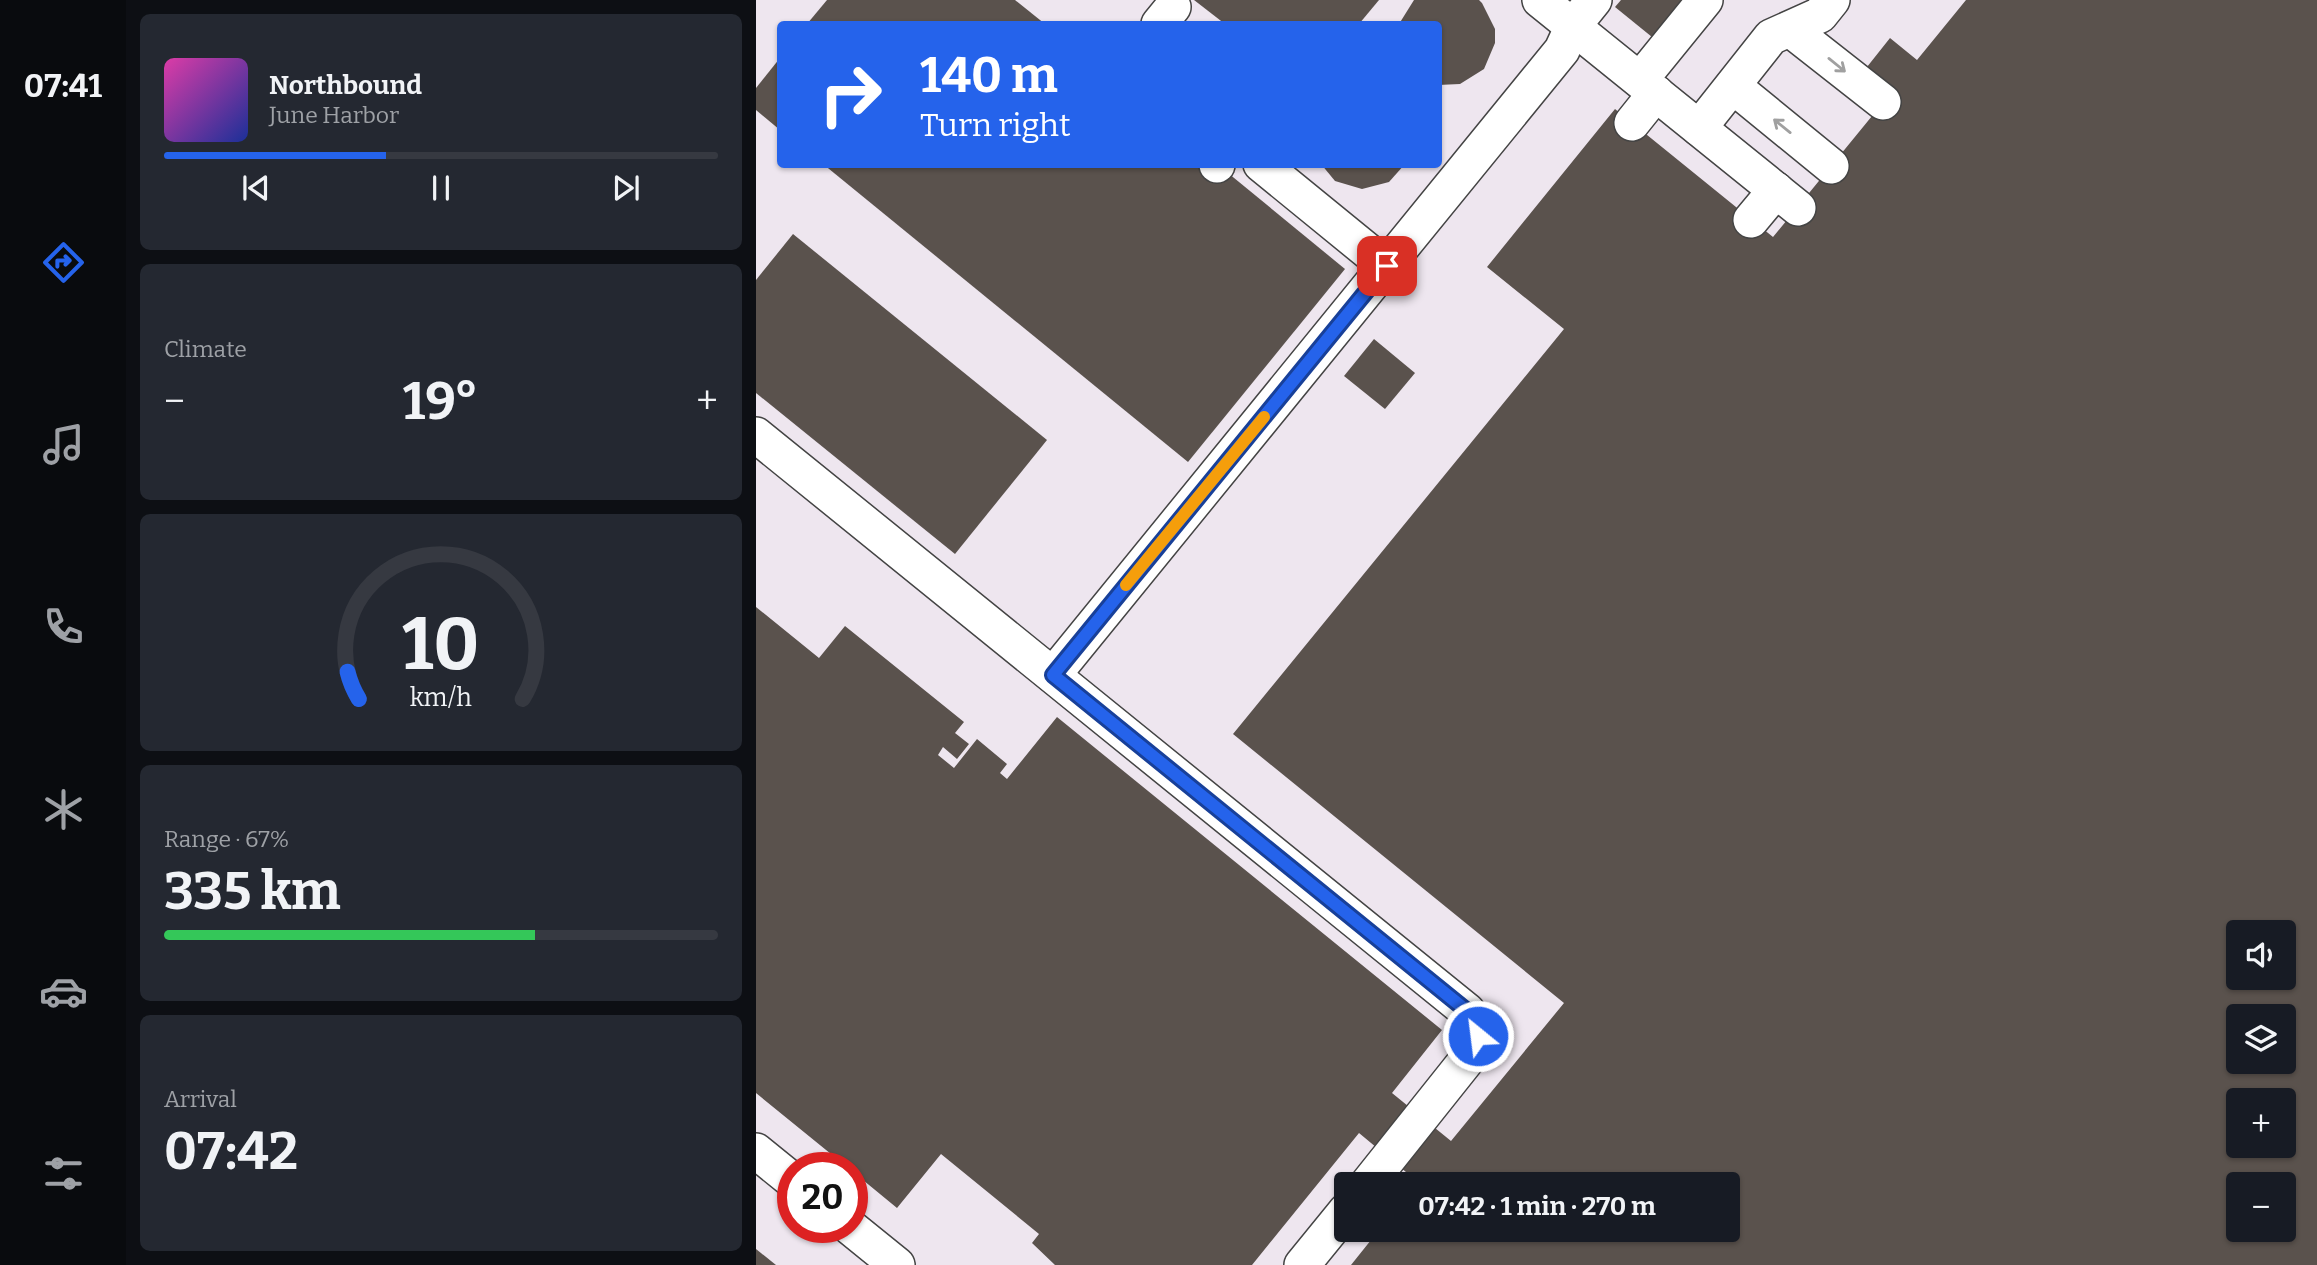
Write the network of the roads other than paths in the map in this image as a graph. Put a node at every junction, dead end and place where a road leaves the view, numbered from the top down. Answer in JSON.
{"nodes":[{"id":1,"x":1540,"y":0,"type":"edge"},
{"id":2,"x":1705,"y":0,"type":"edge"},
{"id":3,"x":1832,"y":0,"type":"edge"},
{"id":4,"x":1584,"y":13,"type":"edge"},
{"id":5,"x":1790,"y":29,"type":"junction"},
{"id":6,"x":1733,"y":86,"type":"junction"},
{"id":7,"x":1648,"y":87,"type":"junction"},
{"id":8,"x":1883,"y":102,"type":"dead end"},
{"id":9,"x":1632,"y":122,"type":"dead end"},
{"id":10,"x":1699,"y":128,"type":"junction"},
{"id":11,"x":1831,"y":166,"type":"dead end"},
{"id":12,"x":1266,"y":168,"type":"edge"},
{"id":13,"x":1751,"y":220,"type":"dead end"},
{"id":14,"x":1387,"y":266,"type":"junction"},
{"id":15,"x":756,"y":435,"type":"edge"},
{"id":16,"x":1053,"y":675,"type":"junction"},
{"id":17,"x":756,"y":1151,"type":"edge"},
{"id":18,"x":777,"y":1168,"type":"edge"},
{"id":19,"x":1378,"y":1172,"type":"edge"},
{"id":20,"x":1334,"y":1226,"type":"edge"},
{"id":21,"x":868,"y":1242,"type":"edge"},
{"id":22,"x":897,"y":1265,"type":"edge"},
{"id":23,"x":1302,"y":1265,"type":"edge"}],
"edges":[{"from":1,"to":4,"type":"lane"},
{"from":2,"to":7,"type":"lane"},
{"from":3,"to":5,"type":"lane"},
{"from":4,"to":7,"type":"lane"},
{"from":4,"to":14,"type":"lane"},
{"from":5,"to":6,"type":"lane"},
{"from":5,"to":8,"type":"lane","one_way":true},
{"from":6,"to":10,"type":"lane"},
{"from":11,"to":6,"type":"lane","one_way":true},
{"from":7,"to":9,"type":"lane"},
{"from":7,"to":10,"type":"lane"},
{"from":10,"to":13,"type":"lane"},
{"from":12,"to":14,"type":"lane"},
{"from":14,"to":16,"type":"lane"},
{"from":15,"to":16,"type":"lane"},
{"from":16,"to":19,"type":"lane"},
{"from":17,"to":18,"type":"lane"},
{"from":20,"to":23,"type":"lane"},
{"from":21,"to":22,"type":"lane"}]}
